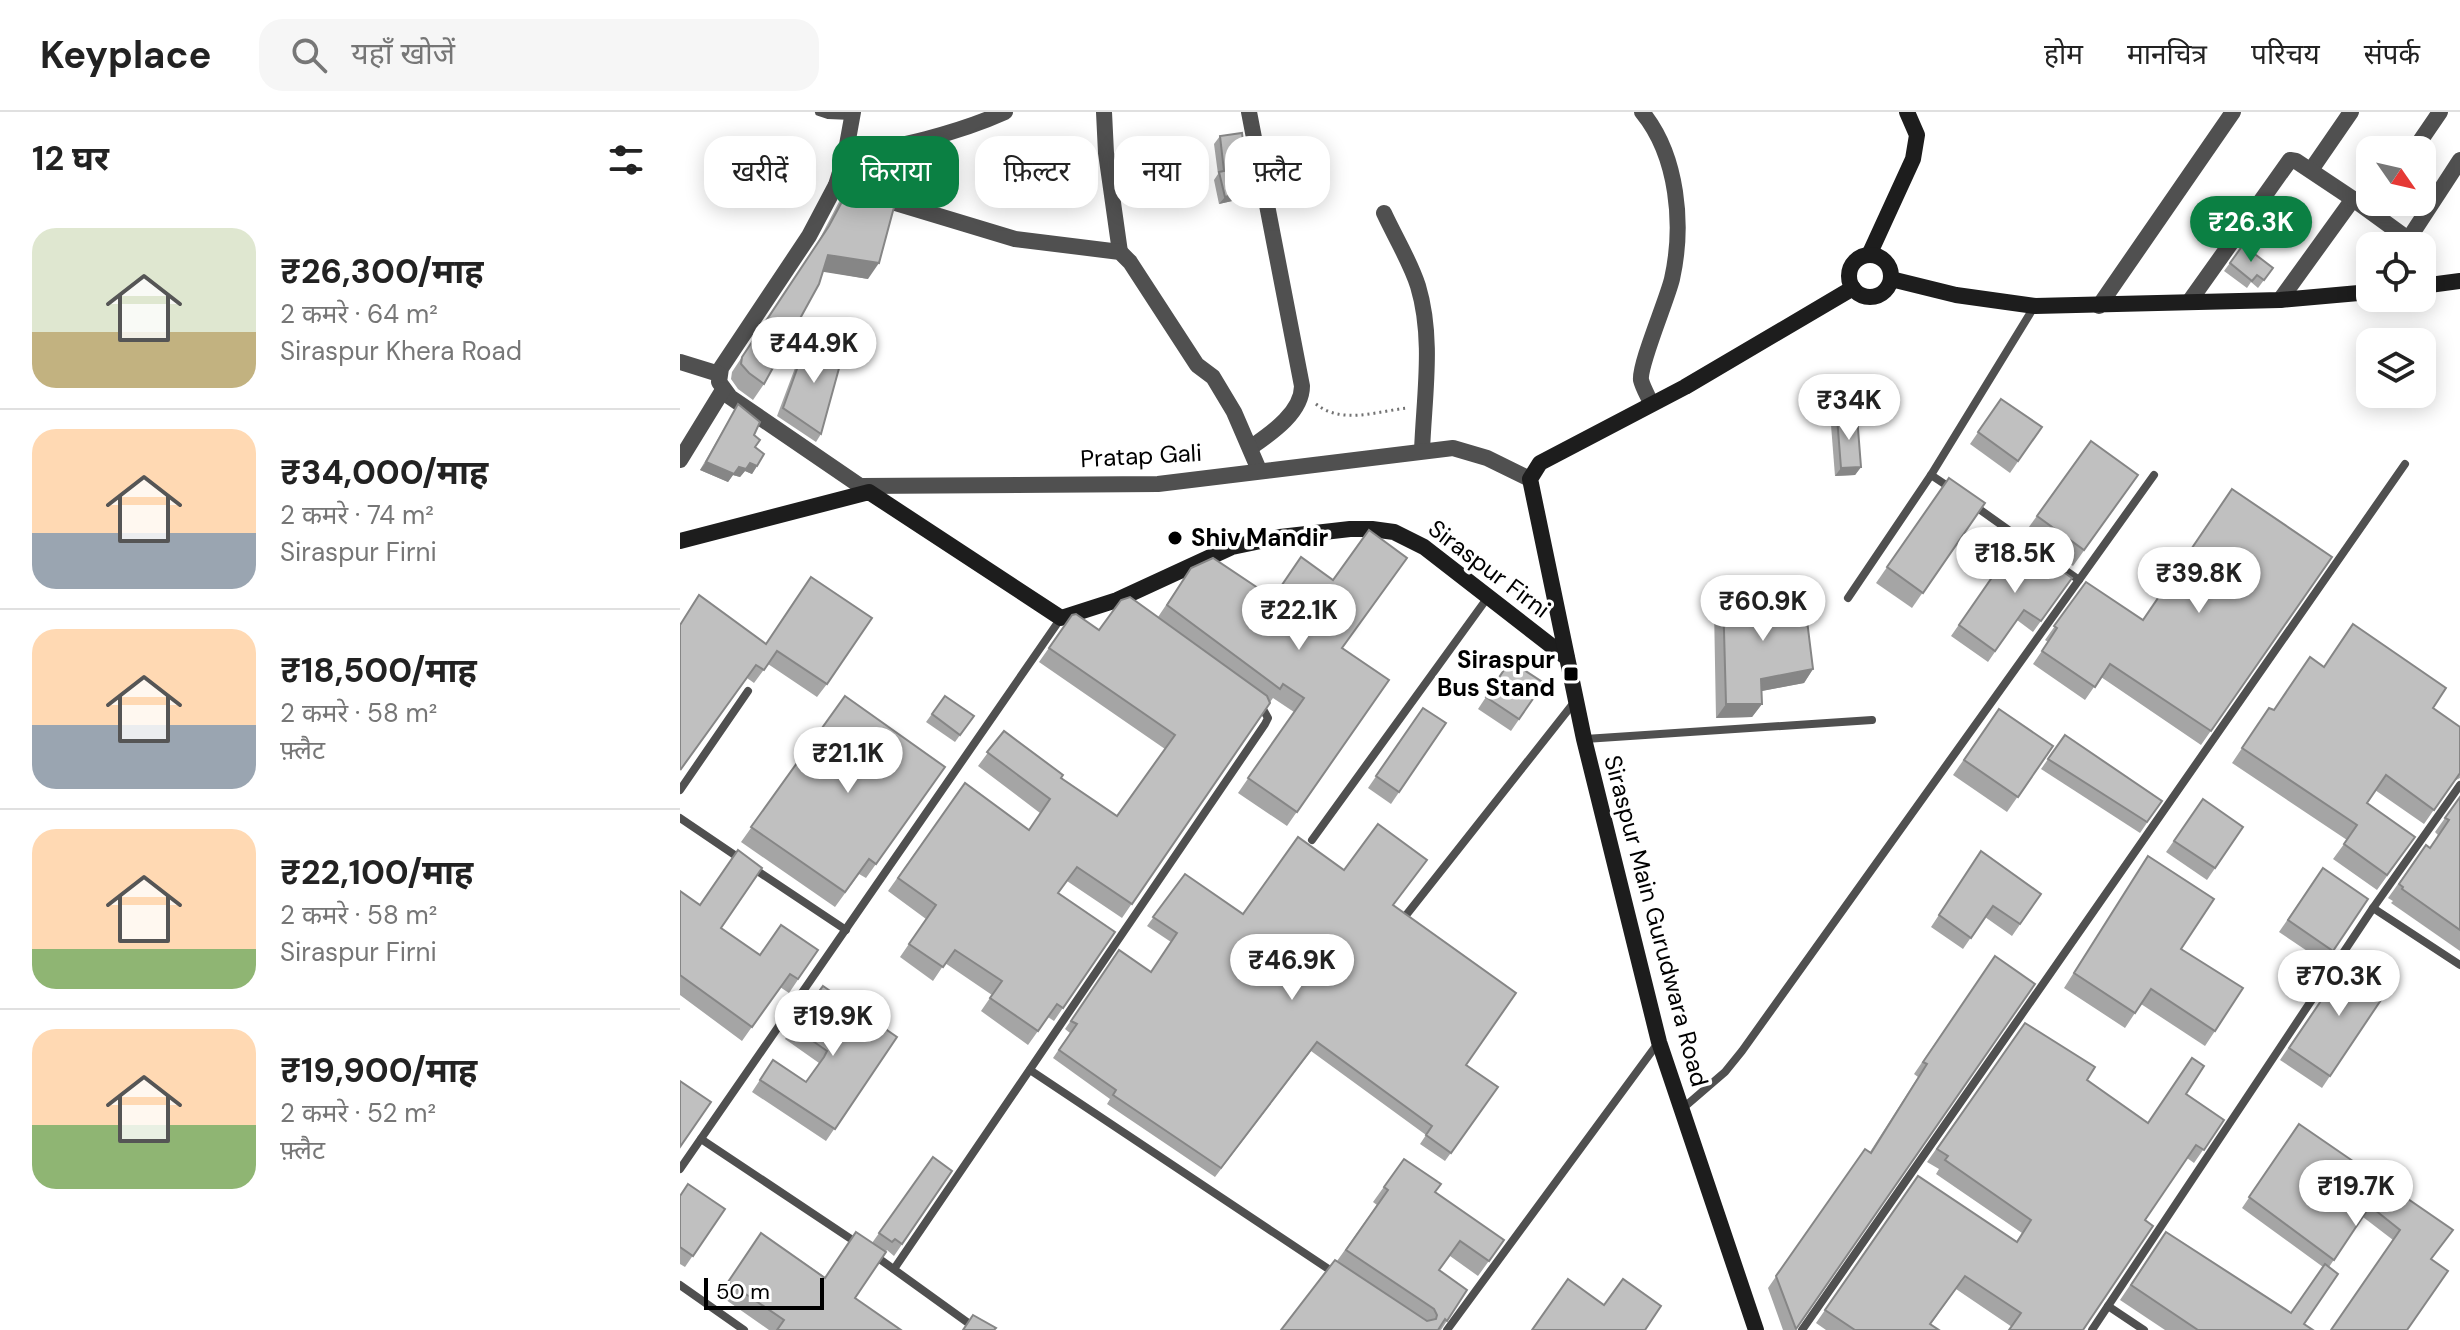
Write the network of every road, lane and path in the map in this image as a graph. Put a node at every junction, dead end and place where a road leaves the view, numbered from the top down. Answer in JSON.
{"nodes":[{"id":1,"x":819,"y":112,"type":"edge"},
{"id":2,"x":1005,"y":112,"type":"edge"},
{"id":3,"x":1104,"y":112,"type":"edge"},
{"id":4,"x":1249,"y":112,"type":"edge"},
{"id":5,"x":1642,"y":112,"type":"edge"},
{"id":6,"x":2233,"y":112,"type":"edge"},
{"id":7,"x":2351,"y":112,"type":"edge"},
{"id":8,"x":2440,"y":112,"type":"edge"},
{"id":9,"x":852,"y":114,"type":"edge"},
{"id":10,"x":1911,"y":114,"type":"edge"},
{"id":11,"x":848,"y":136,"type":"edge"},
{"id":12,"x":937,"y":136,"type":"edge"},
{"id":13,"x":2424,"y":136,"type":"edge"},
{"id":14,"x":2460,"y":160,"type":"edge"},
{"id":15,"x":2311,"y":170,"type":"junction"},
{"id":16,"x":832,"y":193,"type":"edge"},
{"id":17,"x":2353,"y":199,"type":"junction"},
{"id":18,"x":2356,"y":200,"type":"edge"},
{"id":19,"x":912,"y":208,"type":"edge"},
{"id":20,"x":1384,"y":213,"type":"dead end"},
{"id":21,"x":2382,"y":216,"type":"edge"},
{"id":22,"x":2396,"y":232,"type":"edge"},
{"id":23,"x":2413,"y":232,"type":"edge"},
{"id":24,"x":1120,"y":252,"type":"junction"},
{"id":25,"x":1869,"y":255,"type":"junction"},
{"id":26,"x":1891,"y":279,"type":"junction"},
{"id":27,"x":2460,"y":281,"type":"edge"},
{"id":28,"x":2436,"y":284,"type":"edge"},
{"id":29,"x":1853,"y":288,"type":"junction"},
{"id":30,"x":2356,"y":293,"type":"edge"},
{"id":31,"x":2280,"y":300,"type":"junction"},
{"id":32,"x":2189,"y":302,"type":"junction"},
{"id":33,"x":2035,"y":306,"type":"junction"},
{"id":34,"x":2099,"y":306,"type":"junction"},
{"id":35,"x":680,"y":362,"type":"edge"},
{"id":36,"x":721,"y":382,"type":"junction"},
{"id":37,"x":1302,"y":393,"type":"junction"},
{"id":38,"x":1651,"y":403,"type":"junction"},
{"id":39,"x":1424,"y":406,"type":"junction"},
{"id":40,"x":1250,"y":448,"type":"junction"},
{"id":41,"x":1422,"y":451,"type":"junction"},
{"id":42,"x":680,"y":460,"type":"edge"},
{"id":43,"x":2405,"y":464,"type":"dead end"},
{"id":44,"x":1259,"y":470,"type":"junction"},
{"id":45,"x":1931,"y":475,"type":"junction"},
{"id":46,"x":2154,"y":475,"type":"dead end"},
{"id":47,"x":1530,"y":479,"type":"junction"},
{"id":48,"x":865,"y":489,"type":"junction"},
{"id":49,"x":1956,"y":492,"type":"edge"},
{"id":50,"x":1968,"y":501,"type":"edge"},
{"id":51,"x":680,"y":541,"type":"edge"},
{"id":52,"x":2079,"y":580,"type":"junction"},
{"id":53,"x":1488,"y":597,"type":"junction"},
{"id":54,"x":1848,"y":598,"type":"dead end"},
{"id":55,"x":1061,"y":618,"type":"junction"},
{"id":56,"x":1567,"y":658,"type":"junction"},
{"id":57,"x":748,"y":691,"type":"edge"},
{"id":58,"x":1252,"y":698,"type":"edge"},
{"id":59,"x":1576,"y":700,"type":"junction"},
{"id":60,"x":1872,"y":720,"type":"dead end"},
{"id":61,"x":1584,"y":739,"type":"junction"},
{"id":62,"x":2460,"y":785,"type":"edge"},
{"id":63,"x":680,"y":790,"type":"edge"},
{"id":64,"x":680,"y":818,"type":"edge"},
{"id":65,"x":1312,"y":840,"type":"dead end"},
{"id":66,"x":2373,"y":908,"type":"junction"},
{"id":67,"x":1407,"y":914,"type":"edge"},
{"id":68,"x":846,"y":930,"type":"junction"},
{"id":69,"x":2460,"y":965,"type":"edge"},
{"id":70,"x":1659,"y":1042,"type":"junction"},
{"id":71,"x":1030,"y":1070,"type":"junction"},
{"id":72,"x":1681,"y":1110,"type":"junction"},
{"id":73,"x":701,"y":1139,"type":"junction"},
{"id":74,"x":680,"y":1169,"type":"edge"},
{"id":75,"x":894,"y":1269,"type":"junction"},
{"id":76,"x":1342,"y":1278,"type":"edge"},
{"id":77,"x":680,"y":1285,"type":"edge"},
{"id":78,"x":2108,"y":1306,"type":"junction"},
{"id":79,"x":744,"y":1330,"type":"edge"},
{"id":80,"x":978,"y":1330,"type":"edge"},
{"id":81,"x":1447,"y":1330,"type":"edge"},
{"id":82,"x":1756,"y":1330,"type":"edge"},
{"id":83,"x":1802,"y":1330,"type":"edge"},
{"id":84,"x":2092,"y":1330,"type":"edge"},
{"id":85,"x":2144,"y":1330,"type":"edge"}],
"edges":[{"from":1,"to":9,"type":"lane"},
{"from":2,"to":12,"type":"street"},
{"from":3,"to":24,"type":"street"},
{"from":4,"to":37,"type":"street"},
{"from":5,"to":38,"type":"street"},
{"from":6,"to":34,"type":"street"},
{"from":7,"to":15,"type":"street"},
{"from":8,"to":13,"type":"street"},
{"from":9,"to":11,"type":"street"},
{"from":10,"to":25,"type":"street"},
{"from":14,"to":23,"type":"street"},
{"from":15,"to":17,"type":"street"},
{"from":15,"to":32,"type":"street"},
{"from":16,"to":36,"type":"street"},
{"from":17,"to":18,"type":"street"},
{"from":17,"to":31,"type":"street"},
{"from":19,"to":24,"type":"street"},
{"from":20,"to":39,"type":"street"},
{"from":21,"to":22,"type":"street"},
{"from":24,"to":40,"type":"street"},
{"from":25,"to":26,"type":"street"},
{"from":25,"to":29,"type":"street"},
{"from":26,"to":29,"type":"street"},
{"from":26,"to":33,"type":"street"},
{"from":27,"to":28,"type":"street"},
{"from":29,"to":38,"type":"street"},
{"from":30,"to":31,"type":"street"},
{"from":31,"to":32,"type":"street"},
{"from":32,"to":34,"type":"street"},
{"from":33,"to":34,"type":"street"},
{"from":33,"to":45,"type":"lane"},
{"from":35,"to":36,"type":"street"},
{"from":36,"to":42,"type":"street"},
{"from":36,"to":48,"type":"street"},
{"from":37,"to":39,"type":"path"},
{"from":37,"to":40,"type":"street"},
{"from":38,"to":47,"type":"street"},
{"from":39,"to":41,"type":"street"},
{"from":40,"to":44,"type":"street"},
{"from":41,"to":44,"type":"street","name":"Pratap Gali"},
{"from":41,"to":47,"type":"street","name":"Pratap Gali"},
{"from":43,"to":83,"type":"lane"},
{"from":44,"to":48,"type":"street","name":"Pratap Gali"},
{"from":45,"to":49,"type":"lane"},
{"from":45,"to":54,"type":"lane"},
{"from":46,"to":52,"type":"lane"},
{"from":47,"to":56,"type":"street","name":"Siraspur Firni"},
{"from":48,"to":51,"type":"street"},
{"from":48,"to":55,"type":"street"},
{"from":50,"to":52,"type":"lane"},
{"from":52,"to":72,"type":"lane"},
{"from":53,"to":55,"type":"street","name":"Siraspur Firni"},
{"from":53,"to":56,"type":"street","name":"Siraspur Firni"},
{"from":53,"to":65,"type":"lane"},
{"from":55,"to":68,"type":"lane"},
{"from":56,"to":59,"type":"street","name":"Siraspur Main Gurudwara Road"},
{"from":57,"to":63,"type":"lane"},
{"from":58,"to":71,"type":"lane"},
{"from":59,"to":61,"type":"street","name":"Siraspur Main Gurudwara Road"},
{"from":59,"to":67,"type":"lane"},
{"from":60,"to":61,"type":"lane"},
{"from":61,"to":70,"type":"street","name":"Siraspur Main Gurudwara Road"},
{"from":62,"to":66,"type":"lane"},
{"from":64,"to":68,"type":"lane"},
{"from":66,"to":69,"type":"lane"},
{"from":66,"to":78,"type":"lane"},
{"from":68,"to":73,"type":"lane"},
{"from":70,"to":72,"type":"street","name":"Siraspur Main Gurudwara Road"},
{"from":70,"to":81,"type":"lane"},
{"from":71,"to":75,"type":"lane"},
{"from":71,"to":76,"type":"lane"},
{"from":72,"to":82,"type":"street","name":"Siraspur Main Gurudwara Road"},
{"from":73,"to":74,"type":"lane"},
{"from":73,"to":75,"type":"lane"},
{"from":75,"to":80,"type":"lane"},
{"from":77,"to":79,"type":"lane"},
{"from":78,"to":84,"type":"lane"},
{"from":78,"to":85,"type":"lane"}]}
